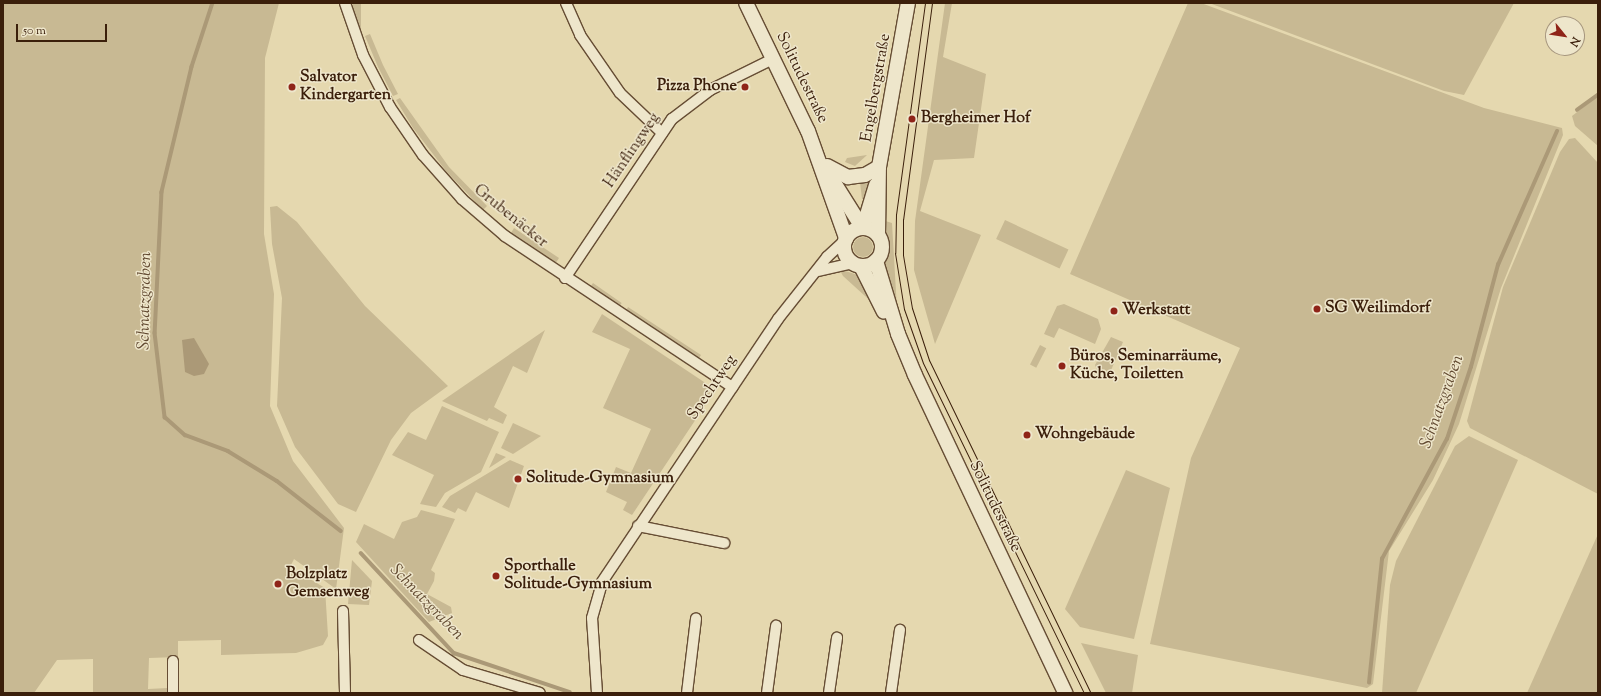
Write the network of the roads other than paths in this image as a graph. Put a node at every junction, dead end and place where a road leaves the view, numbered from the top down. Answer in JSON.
{"nodes":[{"id":1,"x":345,"y":3,"type":"edge"},
{"id":2,"x":566,"y":3,"type":"edge"},
{"id":3,"x":746,"y":3,"type":"edge"},
{"id":4,"x":908,"y":3,"type":"edge"},
{"id":5,"x":773,"y":59,"type":"junction"},
{"id":6,"x":662,"y":133,"type":"junction"},
{"id":7,"x":822,"y":165,"type":"junction"},
{"id":8,"x":879,"y":173,"type":"junction"},
{"id":9,"x":862,"y":228,"type":"junction"},
{"id":10,"x":878,"y":235,"type":"junction"},
{"id":11,"x":845,"y":239,"type":"junction"},
{"id":12,"x":876,"y":261,"type":"junction"},
{"id":13,"x":857,"y":264,"type":"junction"},
{"id":14,"x":818,"y":271,"type":"junction"},
{"id":15,"x":565,"y":278,"type":"junction"},
{"id":16,"x":898,"y":334,"type":"junction"},
{"id":17,"x":732,"y":387,"type":"junction"},
{"id":18,"x":638,"y":526,"type":"junction"},
{"id":19,"x":724,"y":543,"type":"dead end"},
{"id":20,"x":343,"y":611,"type":"dead end"},
{"id":21,"x":696,"y":618,"type":"dead end"},
{"id":22,"x":776,"y":626,"type":"dead end"},
{"id":23,"x":900,"y":630,"type":"dead end"},
{"id":24,"x":837,"y":638,"type":"dead end"},
{"id":25,"x":419,"y":640,"type":"dead end"},
{"id":26,"x":173,"y":661,"type":"dead end"},
{"id":27,"x":173,"y":693,"type":"edge"},
{"id":28,"x":345,"y":693,"type":"edge"},
{"id":29,"x":540,"y":693,"type":"edge"},
{"id":30,"x":597,"y":693,"type":"edge"},
{"id":31,"x":687,"y":693,"type":"edge"},
{"id":32,"x":767,"y":693,"type":"edge"},
{"id":33,"x":829,"y":693,"type":"edge"},
{"id":34,"x":891,"y":693,"type":"edge"},
{"id":35,"x":1065,"y":693,"type":"edge"}],
"edges":[{"from":1,"to":15,"type":"street","name":"Grubenäcker"},
{"from":2,"to":6,"type":"street"},
{"from":3,"to":5,"type":"main road","name":"Solitudestraße"},
{"from":4,"to":8,"type":"main road","name":"Engelbergstraße"},
{"from":5,"to":6,"type":"street","name":"Hänflingweg"},
{"from":5,"to":7,"type":"main road","name":"Solitudestraße"},
{"from":6,"to":15,"type":"street","name":"Hänflingweg"},
{"from":7,"to":8,"type":"main road"},
{"from":7,"to":9,"type":"main road","name":"Solitudestraße"},
{"from":7,"to":11,"type":"main road","name":"Solitudestraße"},
{"from":8,"to":9,"type":"main road","name":"Engelbergstraße"},
{"from":8,"to":10,"type":"main road","name":"Engelbergstraße"},
{"from":9,"to":10,"type":"main road"},
{"from":9,"to":11,"type":"main road"},
{"from":10,"to":12,"type":"main road"},
{"from":11,"to":13,"type":"main road"},
{"from":11,"to":14,"type":"street","name":"Spechtweg"},
{"from":12,"to":13,"type":"main road"},
{"from":12,"to":16,"type":"main road","name":"Solitudestraße"},
{"from":13,"to":14,"type":"street"},
{"from":13,"to":16,"type":"main road","name":"Solitudestraße"},
{"from":14,"to":17,"type":"street","name":"Spechtweg"},
{"from":15,"to":17,"type":"street","name":"Grubenäcker"},
{"from":16,"to":35,"type":"main road","name":"Solitudestraße"},
{"from":17,"to":18,"type":"street","name":"Spechtweg"},
{"from":18,"to":19,"type":"street"},
{"from":18,"to":30,"type":"street","name":"Spechtweg"},
{"from":20,"to":28,"type":"street"},
{"from":21,"to":31,"type":"street"},
{"from":22,"to":32,"type":"street"},
{"from":23,"to":34,"type":"street"},
{"from":24,"to":33,"type":"street"},
{"from":25,"to":29,"type":"street"},
{"from":26,"to":27,"type":"street"}]}
